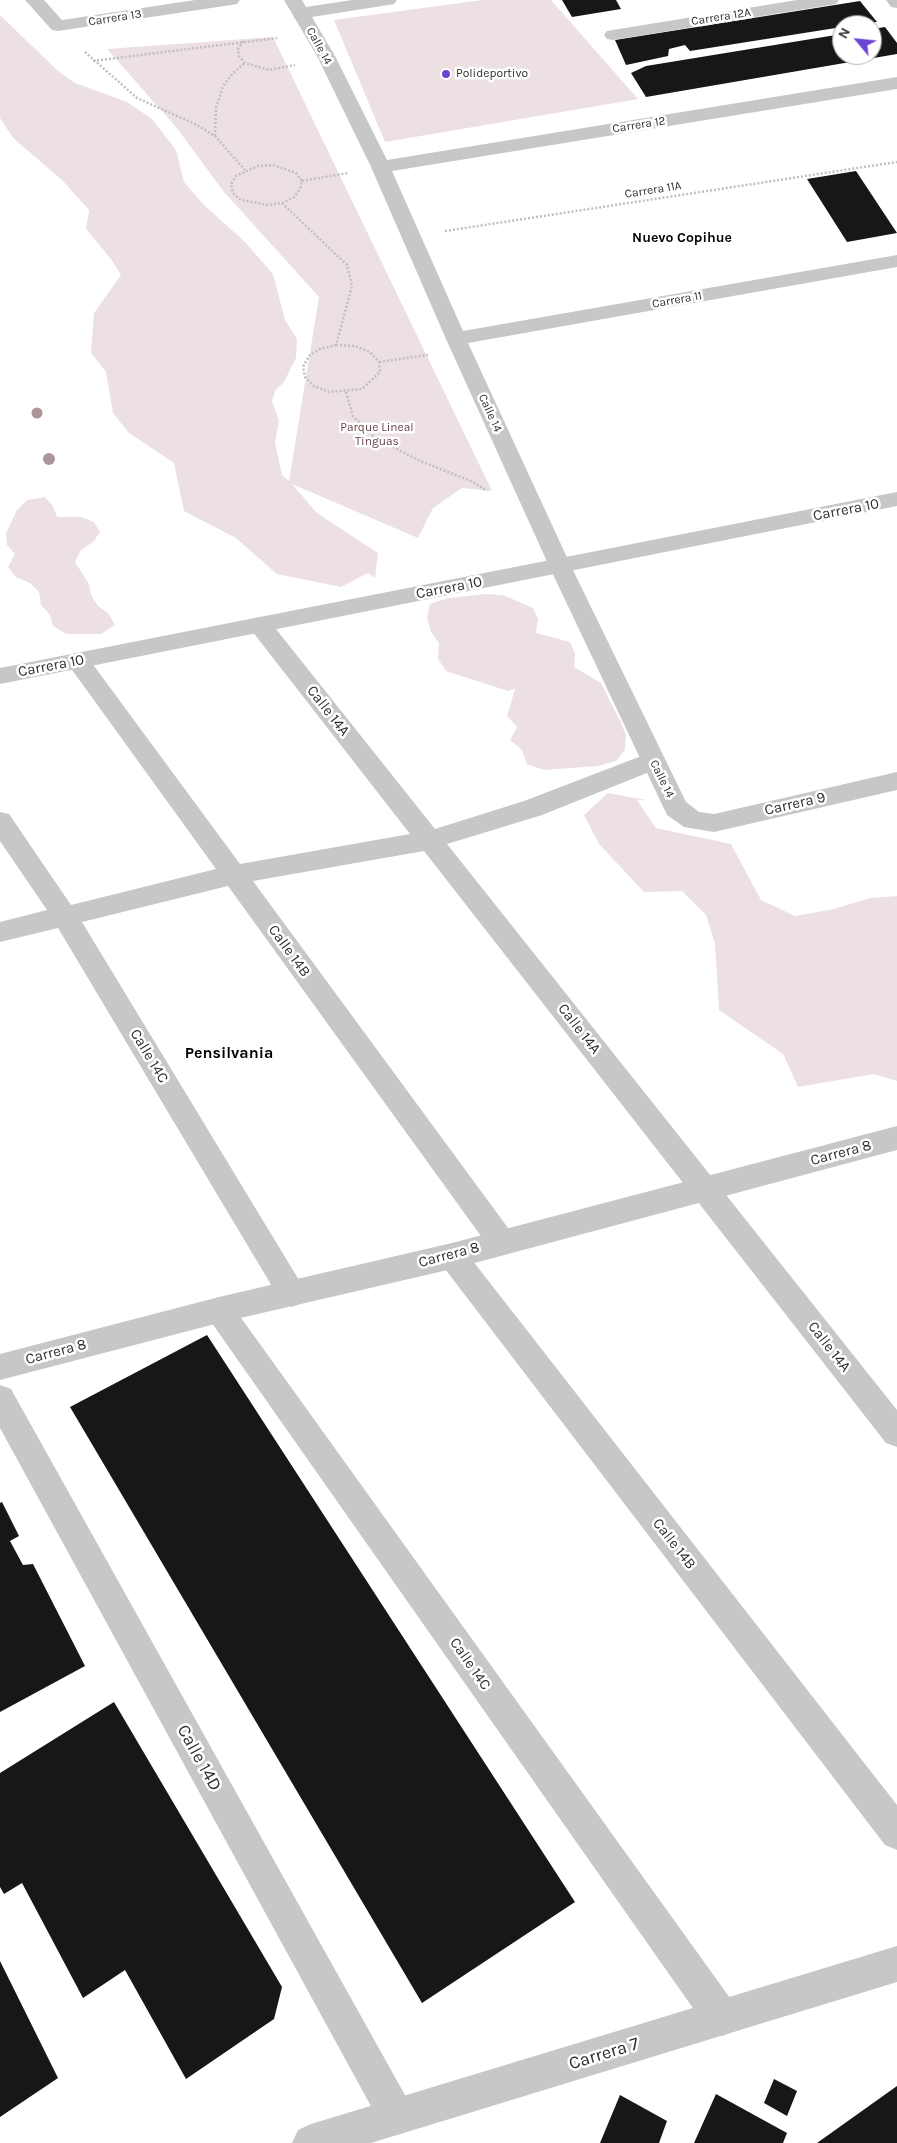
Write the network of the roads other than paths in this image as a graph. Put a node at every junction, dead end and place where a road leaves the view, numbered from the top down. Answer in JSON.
{"nodes":[{"id":1,"x":34,"y":0,"type":"edge"},
{"id":2,"x":231,"y":0,"type":"edge"},
{"id":3,"x":388,"y":0,"type":"edge"},
{"id":4,"x":830,"y":0,"type":"edge"},
{"id":5,"x":297,"y":7,"type":"edge"},
{"id":6,"x":613,"y":35,"type":"dead end"},
{"id":7,"x":897,"y":82,"type":"edge"},
{"id":8,"x":381,"y":167,"type":"junction"},
{"id":9,"x":897,"y":260,"type":"edge"},
{"id":10,"x":456,"y":339,"type":"junction"},
{"id":11,"x":897,"y":500,"type":"edge"},
{"id":12,"x":560,"y":566,"type":"junction"},
{"id":13,"x":260,"y":625,"type":"junction"},
{"id":14,"x":78,"y":661,"type":"junction"},
{"id":15,"x":0,"y":676,"type":"edge"},
{"id":16,"x":653,"y":761,"type":"junction"},
{"id":17,"x":897,"y":781,"type":"edge"},
{"id":18,"x":692,"y":820,"type":"joint"},
{"id":19,"x":0,"y":821,"type":"edge"},
{"id":20,"x":430,"y":840,"type":"junction"},
{"id":21,"x":233,"y":875,"type":"junction"},
{"id":22,"x":64,"y":915,"type":"junction"},
{"id":23,"x":0,"y":932,"type":"edge"},
{"id":24,"x":895,"y":1142,"type":"edge"},
{"id":25,"x":704,"y":1188,"type":"junction"},
{"id":26,"x":501,"y":1241,"type":"junction"},
{"id":27,"x":452,"y":1256,"type":"junction"},
{"id":28,"x":292,"y":1294,"type":"junction"},
{"id":29,"x":219,"y":1310,"type":"junction"},
{"id":30,"x":0,"y":1367,"type":"edge"},
{"id":31,"x":0,"y":1399,"type":"edge"},
{"id":32,"x":897,"y":1433,"type":"edge"},
{"id":33,"x":897,"y":1833,"type":"edge"},
{"id":34,"x":897,"y":1964,"type":"edge"},
{"id":35,"x":722,"y":2018,"type":"junction"},
{"id":36,"x":397,"y":2117,"type":"junction"},
{"id":37,"x":311,"y":2143,"type":"edge"}],
"edges":[{"from":1,"to":2,"type":"street","name":"Carrera 13"},
{"from":3,"to":5,"type":"street"},
{"from":4,"to":6,"type":"street","name":"Carrera 12A"},
{"from":5,"to":8,"type":"street","name":"Calle 14"},
{"from":7,"to":8,"type":"street","name":"Carrera 12"},
{"from":8,"to":10,"type":"street","name":"Calle 14"},
{"from":9,"to":10,"type":"street","name":"Carrera 11"},
{"from":10,"to":12,"type":"street","name":"Calle 14"},
{"from":11,"to":12,"type":"street","name":"Carrera 10"},
{"from":12,"to":13,"type":"street","name":"Carrera 10"},
{"from":12,"to":16,"type":"street","name":"Calle 14"},
{"from":13,"to":14,"type":"street","name":"Carrera 10"},
{"from":13,"to":20,"type":"street","name":"Calle 14A"},
{"from":14,"to":15,"type":"street","name":"Carrera 10"},
{"from":14,"to":21,"type":"street","name":"Calle 14B"},
{"from":16,"to":18,"type":"street","name":"Calle 14"},
{"from":16,"to":20,"type":"street"},
{"from":17,"to":18,"type":"street","name":"Carrera 9"},
{"from":19,"to":22,"type":"street","name":"Calle 14C"},
{"from":20,"to":21,"type":"street"},
{"from":20,"to":25,"type":"street","name":"Calle 14A"},
{"from":21,"to":22,"type":"street"},
{"from":21,"to":26,"type":"street","name":"Calle 14B"},
{"from":22,"to":23,"type":"street"},
{"from":22,"to":28,"type":"street","name":"Calle 14C"},
{"from":24,"to":25,"type":"street","name":"Carrera 8"},
{"from":25,"to":26,"type":"street","name":"Carrera 8"},
{"from":25,"to":32,"type":"street","name":"Calle 14A"},
{"from":26,"to":27,"type":"street","name":"Carrera 8"},
{"from":27,"to":28,"type":"street","name":"Carrera 8"},
{"from":27,"to":33,"type":"street","name":"Calle 14B"},
{"from":28,"to":29,"type":"street","name":"Carrera 8"},
{"from":29,"to":30,"type":"street","name":"Carrera 8"},
{"from":29,"to":35,"type":"street","name":"Calle 14C"},
{"from":31,"to":36,"type":"street","name":"Calle 14D"},
{"from":34,"to":35,"type":"street","name":"Carrera 7"},
{"from":35,"to":36,"type":"street","name":"Carrera 7"},
{"from":36,"to":37,"type":"street","name":"Carrera 7"}]}
